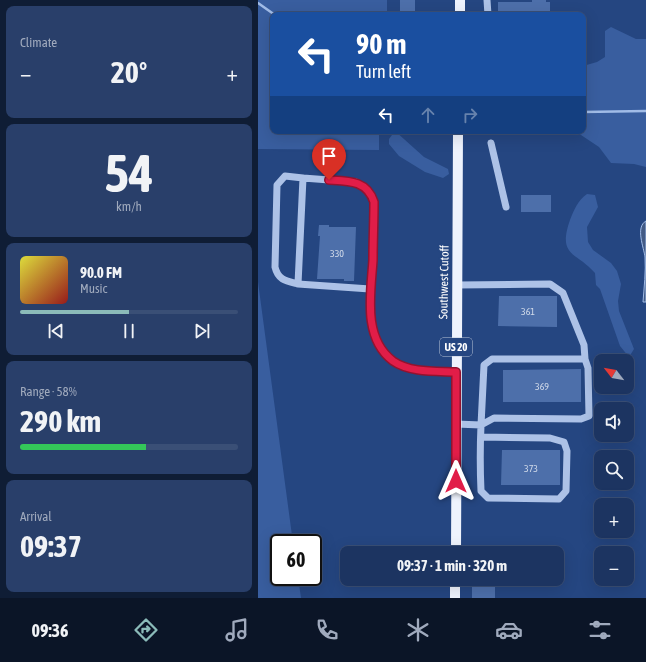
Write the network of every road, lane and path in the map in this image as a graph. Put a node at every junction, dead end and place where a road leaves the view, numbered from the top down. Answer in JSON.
{"nodes":[{"id":1,"x":460,"y":0,"type":"edge"},
{"id":2,"x":487,"y":0,"type":"edge"},
{"id":3,"x":460,"y":12,"type":"edge"},
{"id":4,"x":488,"y":12,"type":"edge"},
{"id":5,"x":458,"y":134,"type":"edge"},
{"id":6,"x":491,"y":143,"type":"dead end"},
{"id":7,"x":302,"y":178,"type":"junction"},
{"id":8,"x":506,"y":207,"type":"dead end"},
{"id":9,"x":298,"y":284,"type":"junction"},
{"id":10,"x":457,"y":285,"type":"junction"},
{"id":11,"x":370,"y":290,"type":"junction"},
{"id":12,"x":585,"y":359,"type":"junction"},
{"id":13,"x":456,"y":372,"type":"junction"},
{"id":14,"x":456,"y":424,"type":"junction"},
{"id":15,"x":481,"y":425,"type":"junction"},
{"id":16,"x":480,"y":437,"type":"junction"},
{"id":17,"x":456,"y":546,"type":"edge"},
{"id":18,"x":455,"y":586,"type":"edge"},
{"id":19,"x":455,"y":598,"type":"edge"}],
"edges":[{"from":1,"to":3,"type":"main road"},
{"from":2,"to":4,"type":"lane"},
{"from":5,"to":10,"type":"main road","name":"Southwest Cutoff","number":"US 20"},
{"from":6,"to":8,"type":"lane"},
{"from":7,"to":9,"type":"lane"},
{"from":7,"to":9,"type":"lane"},
{"from":7,"to":11,"type":"lane"},
{"from":9,"to":11,"type":"lane"},
{"from":10,"to":12,"type":"lane"},
{"from":10,"to":13,"type":"main road","name":"Southwest Cutoff","number":"US 20"},
{"from":11,"to":13,"type":"lane"},
{"from":12,"to":15,"type":"lane"},
{"from":12,"to":15,"type":"lane"},
{"from":13,"to":14,"type":"main road","name":"Southwest Cutoff","number":"US 20"},
{"from":14,"to":15,"type":"lane"},
{"from":14,"to":17,"type":"main road","name":"Southwest Cutoff","number":"US 20"},
{"from":15,"to":16,"type":"lane"},
{"from":16,"to":16,"type":"lane"},
{"from":18,"to":19,"type":"main road"}]}
